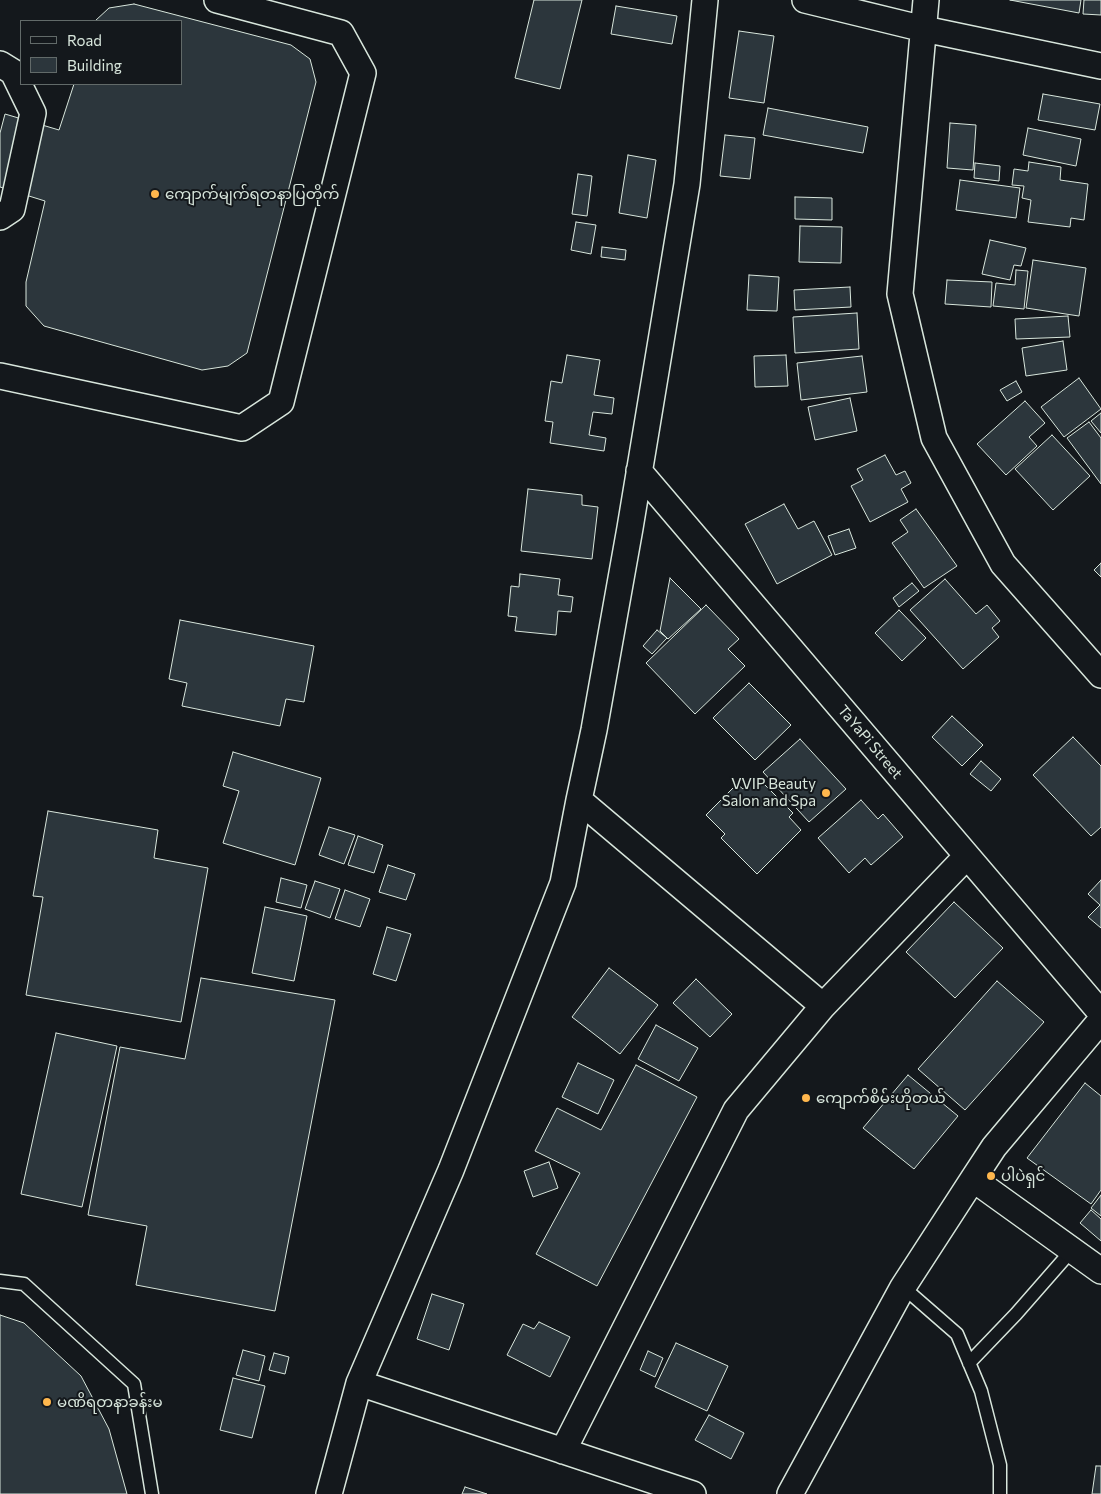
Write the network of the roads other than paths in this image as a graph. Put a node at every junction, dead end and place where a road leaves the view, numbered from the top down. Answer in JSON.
{"nodes":[{"id":1,"x":217,"y":0,"type":"edge"},
{"id":2,"x":706,"y":0,"type":"edge"},
{"id":3,"x":805,"y":0,"type":"edge"},
{"id":4,"x":926,"y":0,"type":"edge"},
{"id":5,"x":924,"y":29,"type":"junction"},
{"id":6,"x":0,"y":64,"type":"edge"},
{"id":7,"x":1101,"y":66,"type":"edge"},
{"id":8,"x":0,"y":217,"type":"edge"},
{"id":9,"x":0,"y":376,"type":"edge"},
{"id":10,"x":639,"y":471,"type":"junction"},
{"id":11,"x":1101,"y":675,"type":"edge"},
{"id":12,"x":578,"y":800,"type":"junction"},
{"id":13,"x":967,"y":856,"type":"junction"},
{"id":14,"x":823,"y":1006,"type":"junction"},
{"id":15,"x":1101,"y":1013,"type":"edge"},
{"id":16,"x":1101,"y":1020,"type":"edge"},
{"id":17,"x":973,"y":1179,"type":"junction"},
{"id":18,"x":1072,"y":1250,"type":"junction"},
{"id":19,"x":1101,"y":1271,"type":"edge"},
{"id":20,"x":0,"y":1281,"type":"edge"},
{"id":21,"x":903,"y":1287,"type":"junction"},
{"id":22,"x":970,"y":1362,"type":"junction"},
{"id":23,"x":359,"y":1382,"type":"junction"},
{"id":24,"x":563,"y":1451,"type":"junction"},
{"id":25,"x":152,"y":1494,"type":"edge"},
{"id":26,"x":329,"y":1494,"type":"edge"},
{"id":27,"x":693,"y":1494,"type":"edge"},
{"id":28,"x":790,"y":1494,"type":"edge"},
{"id":29,"x":1000,"y":1494,"type":"edge"}],
"edges":[{"from":1,"to":9,"type":"street"},
{"from":2,"to":10,"type":"street"},
{"from":3,"to":5,"type":"street"},
{"from":4,"to":5,"type":"street"},
{"from":5,"to":7,"type":"street"},
{"from":5,"to":11,"type":"street"},
{"from":6,"to":8,"type":"street"},
{"from":10,"to":12,"type":"street"},
{"from":10,"to":13,"type":"street","name":"TaYaPi Street"},
{"from":12,"to":14,"type":"street"},
{"from":12,"to":23,"type":"street"},
{"from":13,"to":14,"type":"street"},
{"from":13,"to":15,"type":"street","name":"TaYaPi Street"},
{"from":14,"to":24,"type":"street"},
{"from":16,"to":17,"type":"street"},
{"from":17,"to":18,"type":"street"},
{"from":17,"to":21,"type":"street"},
{"from":18,"to":19,"type":"street"},
{"from":18,"to":22,"type":"lane"},
{"from":20,"to":25,"type":"lane"},
{"from":21,"to":22,"type":"lane"},
{"from":21,"to":28,"type":"street"},
{"from":22,"to":29,"type":"lane"},
{"from":23,"to":24,"type":"street"},
{"from":23,"to":26,"type":"street"},
{"from":24,"to":27,"type":"street"}]}
